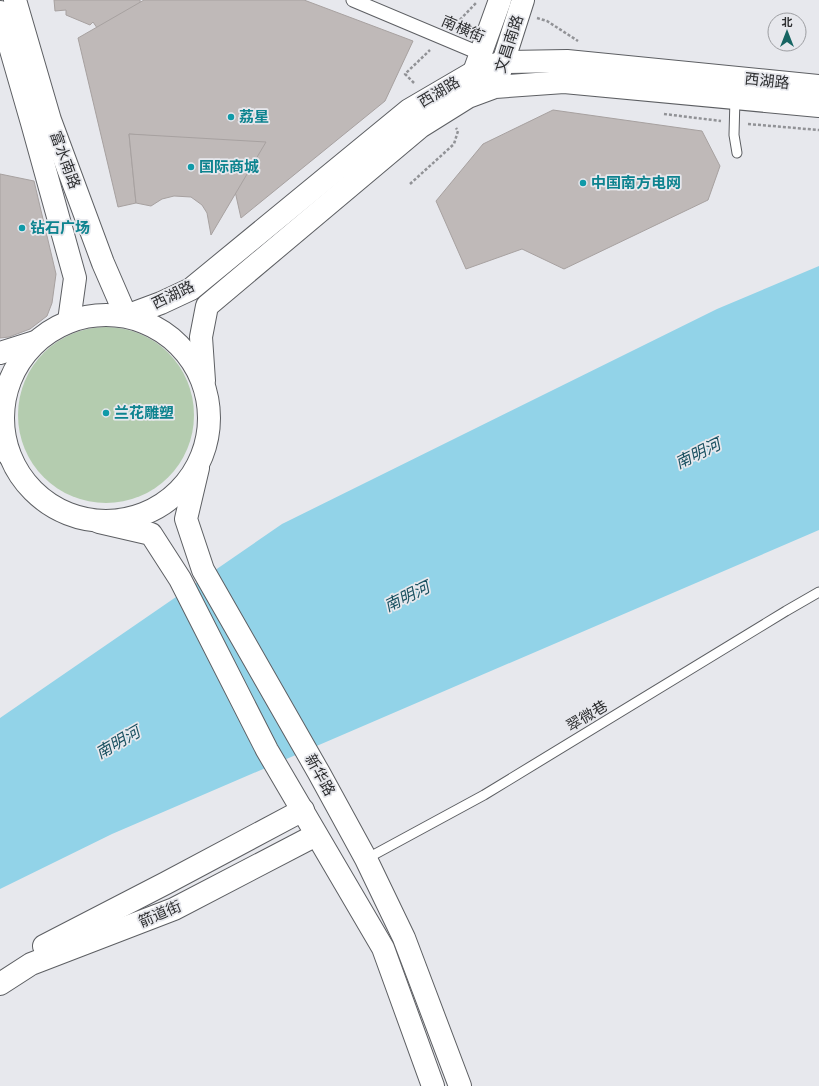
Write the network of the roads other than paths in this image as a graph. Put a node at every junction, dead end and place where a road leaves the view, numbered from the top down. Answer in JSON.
{"nodes":[{"id":1,"x":15,"y":0,"type":"edge"},
{"id":2,"x":353,"y":0,"type":"edge"},
{"id":3,"x":500,"y":0,"type":"edge"},
{"id":4,"x":523,"y":0,"type":"edge"},
{"id":5,"x":0,"y":12,"type":"edge"},
{"id":6,"x":503,"y":62,"type":"junction"},
{"id":7,"x":477,"y":63,"type":"junction"},
{"id":8,"x":564,"y":82,"type":"junction"},
{"id":9,"x":819,"y":86,"type":"edge"},
{"id":10,"x":494,"y":87,"type":"junction"},
{"id":11,"x":735,"y":98,"type":"junction"},
{"id":12,"x":819,"y":106,"type":"edge"},
{"id":13,"x":736,"y":153,"type":"dead end"},
{"id":14,"x":126,"y":316,"type":"junction"},
{"id":15,"x":69,"y":321,"type":"junction"},
{"id":16,"x":35,"y":342,"type":"junction"},
{"id":17,"x":0,"y":353,"type":"edge"},
{"id":18,"x":204,"y":381,"type":"junction"},
{"id":19,"x":4,"y":447,"type":"edge"},
{"id":20,"x":198,"y":468,"type":"junction"},
{"id":21,"x":99,"y":522,"type":"junction"},
{"id":22,"x":819,"y":592,"type":"edge"},
{"id":23,"x":303,"y":810,"type":"junction"},
{"id":24,"x":316,"y":835,"type":"junction"},
{"id":25,"x":366,"y":859,"type":"junction"},
{"id":26,"x":0,"y":973,"type":"edge"},
{"id":27,"x":0,"y":984,"type":"edge"},
{"id":28,"x":433,"y":1086,"type":"edge"},
{"id":29,"x":460,"y":1086,"type":"edge"}],
"edges":[{"from":1,"to":14,"type":"main road","name":"富水南路"},
{"from":2,"to":7,"type":"street","name":"南横街"},
{"from":3,"to":7,"type":"main road","name":"文昌南路"},
{"from":4,"to":6,"type":"main road","name":"文昌南路"},
{"from":5,"to":15,"type":"main road","name":"富水南路"},
{"from":6,"to":7,"type":"main road","name":"西湖路"},
{"from":6,"to":8,"type":"street"},
{"from":6,"to":9,"type":"main road","name":"西湖路"},
{"from":6,"to":10,"type":"main road","name":"文昌南路"},
{"from":7,"to":14,"type":"main road","name":"西湖路"},
{"from":8,"to":10,"type":"main road","name":"西湖路"},
{"from":8,"to":11,"type":"main road","name":"西湖路"},
{"from":10,"to":18,"type":"main road","name":"西湖路"},
{"from":11,"to":12,"type":"main road","name":"西湖路"},
{"from":11,"to":13,"type":"lane"},
{"from":14,"to":15,"type":"main road"},
{"from":14,"to":18,"type":"main road"},
{"from":15,"to":16,"type":"main road"},
{"from":16,"to":17,"type":"main road"},
{"from":16,"to":19,"type":"main road"},
{"from":18,"to":20,"type":"main road"},
{"from":19,"to":21,"type":"main road"},
{"from":20,"to":21,"type":"main road"},
{"from":20,"to":25,"type":"main road","name":"新华路"},
{"from":21,"to":23,"type":"main road"},
{"from":22,"to":25,"type":"lane","name":"翠微巷"},
{"from":23,"to":24,"type":"main road"},
{"from":23,"to":26,"type":"main road","name":"箭道街"},
{"from":24,"to":27,"type":"main road","name":"箭道街"},
{"from":24,"to":28,"type":"main road"},
{"from":25,"to":29,"type":"main road","name":"新华路"}]}
